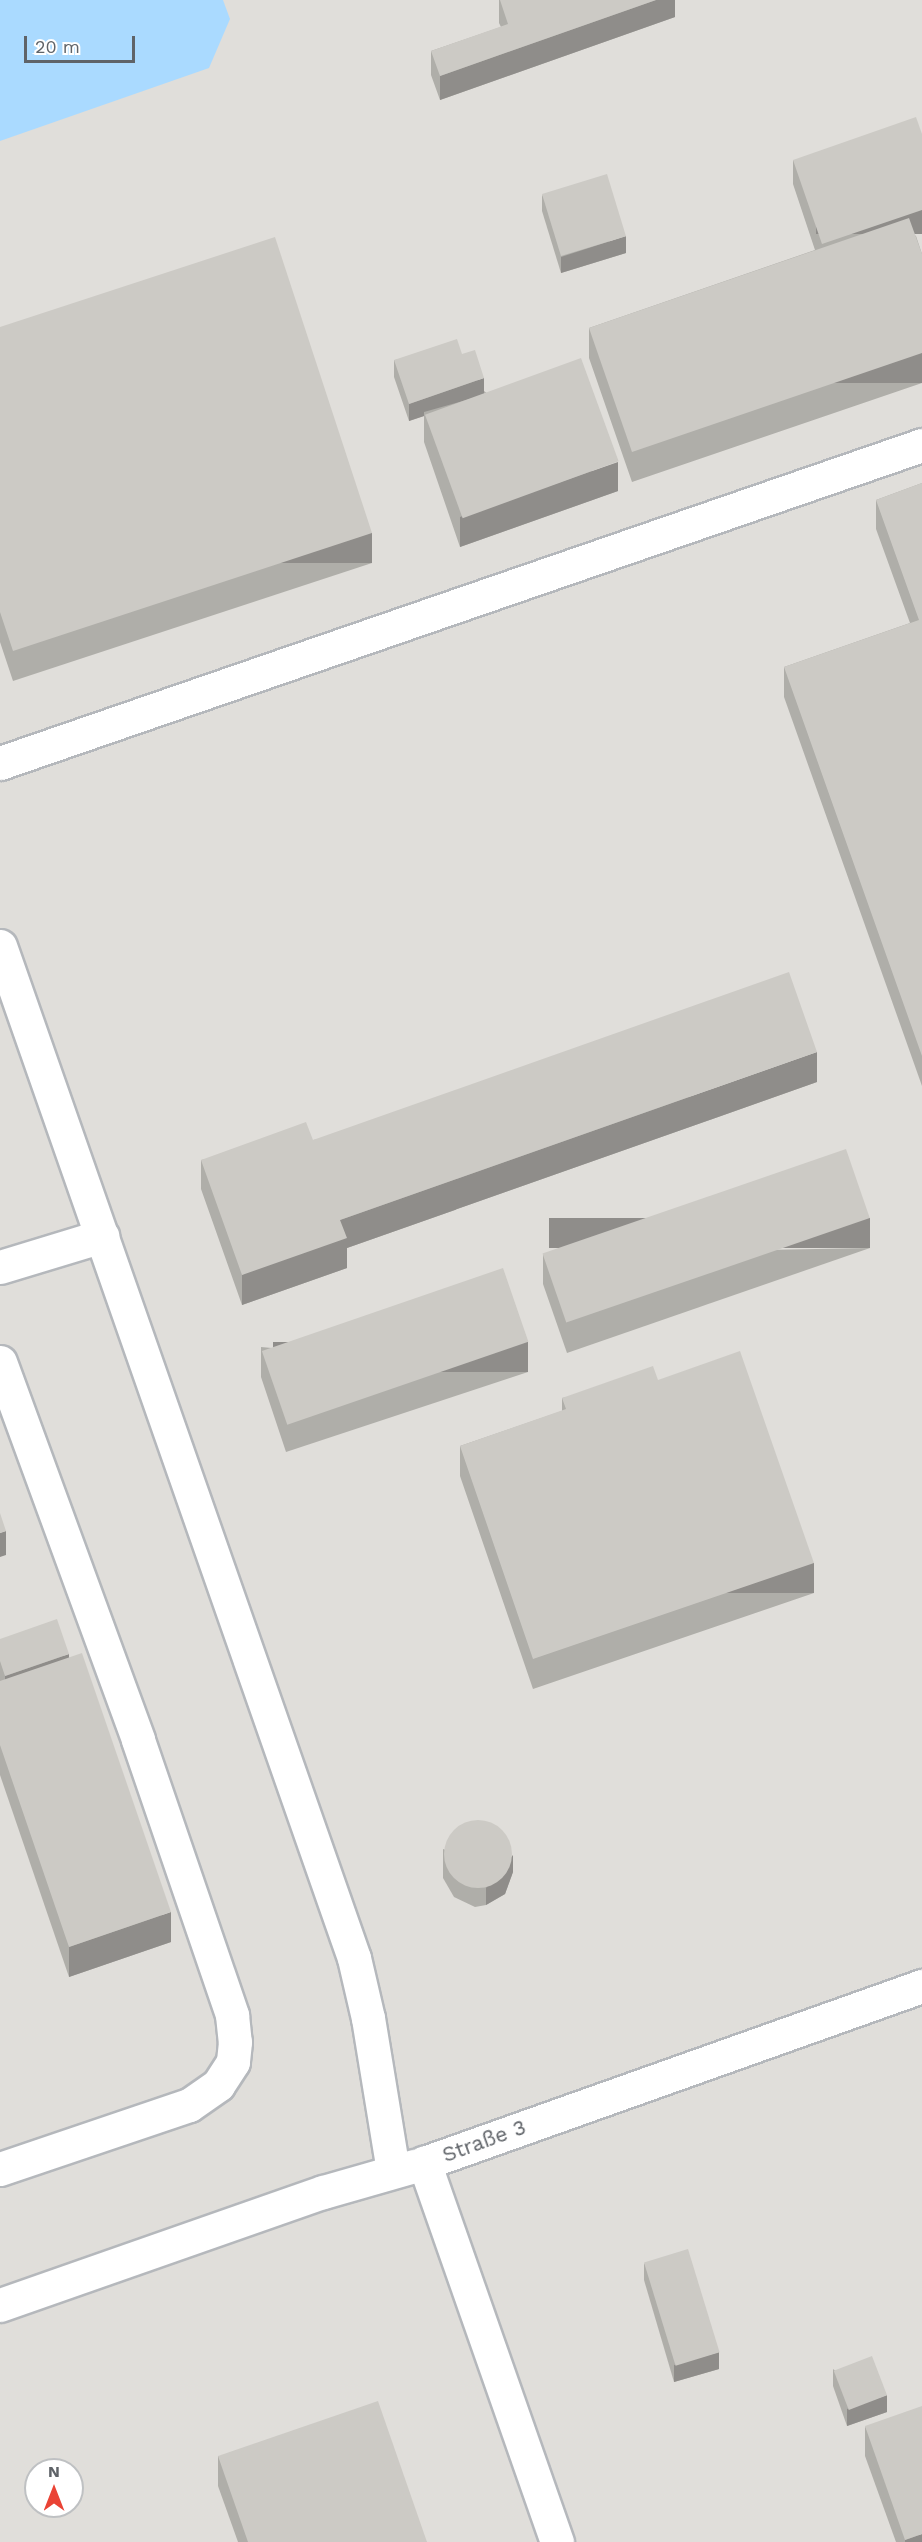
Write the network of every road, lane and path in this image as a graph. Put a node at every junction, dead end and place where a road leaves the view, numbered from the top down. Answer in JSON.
{"nodes":[{"id":1,"x":922,"y":445,"type":"edge"},
{"id":2,"x":0,"y":763,"type":"edge"},
{"id":3,"x":0,"y":946,"type":"edge"},
{"id":4,"x":102,"y":1236,"type":"junction"},
{"id":5,"x":0,"y":1267,"type":"edge"},
{"id":6,"x":0,"y":1362,"type":"edge"},
{"id":7,"x":922,"y":1986,"type":"edge"},
{"id":8,"x":424,"y":2163,"type":"junction"},
{"id":9,"x":0,"y":2169,"type":"edge"},
{"id":10,"x":393,"y":2170,"type":"junction"},
{"id":11,"x":0,"y":2305,"type":"edge"},
{"id":12,"x":557,"y":2542,"type":"edge"}],
"edges":[{"from":1,"to":2,"type":"lane"},
{"from":3,"to":4,"type":"lane"},
{"from":4,"to":5,"type":"lane"},
{"from":4,"to":10,"type":"lane"},
{"from":6,"to":9,"type":"lane"},
{"from":7,"to":8,"type":"lane","name":"Straße 3"},
{"from":8,"to":10,"type":"lane"},
{"from":8,"to":12,"type":"lane","name":"Straße 3"},
{"from":10,"to":11,"type":"lane"}]}
